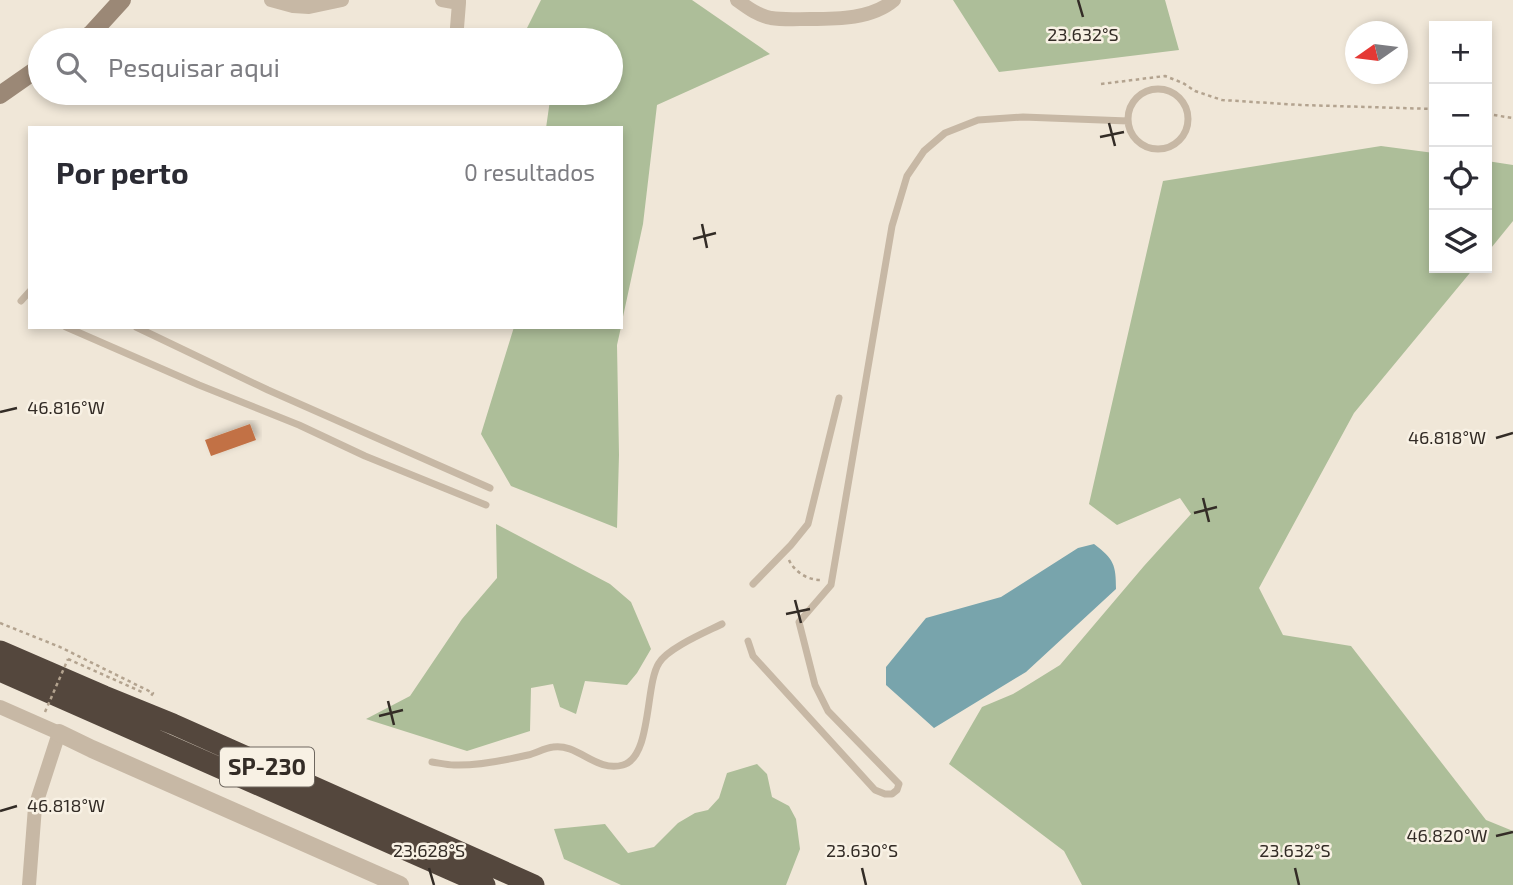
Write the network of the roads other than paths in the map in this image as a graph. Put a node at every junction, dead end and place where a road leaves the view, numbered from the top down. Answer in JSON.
{"nodes":[{"id":1,"x":122,"y":0,"type":"edge"},
{"id":2,"x":271,"y":0,"type":"edge"},
{"id":3,"x":342,"y":0,"type":"edge"},
{"id":4,"x":442,"y":0,"type":"edge"},
{"id":5,"x":737,"y":0,"type":"edge"},
{"id":6,"x":894,"y":0,"type":"edge"},
{"id":7,"x":459,"y":1,"type":"edge"},
{"id":8,"x":96,"y":28,"type":"edge"},
{"id":9,"x":457,"y":28,"type":"edge"},
{"id":10,"x":28,"y":75,"type":"edge"},
{"id":11,"x":0,"y":95,"type":"edge"},
{"id":12,"x":1128,"y":121,"type":"junction"},
{"id":13,"x":28,"y":293,"type":"edge"},
{"id":14,"x":21,"y":301,"type":"dead end"},
{"id":15,"x":71,"y":329,"type":"edge"},
{"id":16,"x":140,"y":329,"type":"edge"},
{"id":17,"x":839,"y":398,"type":"dead end"},
{"id":18,"x":491,"y":488,"type":"dead end"},
{"id":19,"x":486,"y":505,"type":"dead end"},
{"id":20,"x":753,"y":584,"type":"dead end"},
{"id":21,"x":722,"y":624,"type":"dead end"},
{"id":22,"x":748,"y":641,"type":"dead end"},
{"id":23,"x":0,"y":651,"type":"edge"},
{"id":24,"x":0,"y":671,"type":"edge"},
{"id":25,"x":0,"y":707,"type":"edge"},
{"id":26,"x":60,"y":733,"type":"junction"},
{"id":27,"x":432,"y":762,"type":"dead end"},
{"id":28,"x":355,"y":865,"type":"junction"},
{"id":29,"x":29,"y":885,"type":"edge"},
{"id":30,"x":375,"y":885,"type":"edge"},
{"id":31,"x":400,"y":885,"type":"edge"},
{"id":32,"x":485,"y":885,"type":"edge"},
{"id":33,"x":534,"y":885,"type":"edge"}],
"edges":[{"from":1,"to":8,"type":"main road"},
{"from":2,"to":3,"type":"street"},
{"from":4,"to":7,"type":"street"},
{"from":5,"to":6,"type":"street"},
{"from":7,"to":9,"type":"street"},
{"from":10,"to":11,"type":"main road"},
{"from":12,"to":12,"type":"lane"},
{"from":12,"to":22,"type":"lane"},
{"from":13,"to":14,"type":"lane"},
{"from":15,"to":19,"type":"lane"},
{"from":16,"to":18,"type":"lane"},
{"from":17,"to":20,"type":"lane"},
{"from":21,"to":27,"type":"lane"},
{"from":23,"to":33,"type":"highway","number":"SP-230"},
{"from":24,"to":32,"type":"highway","number":"SP-230"},
{"from":25,"to":26,"type":"street"},
{"from":26,"to":28,"type":"street"},
{"from":26,"to":29,"type":"street"},
{"from":28,"to":30,"type":"street"},
{"from":28,"to":31,"type":"street"}]}
